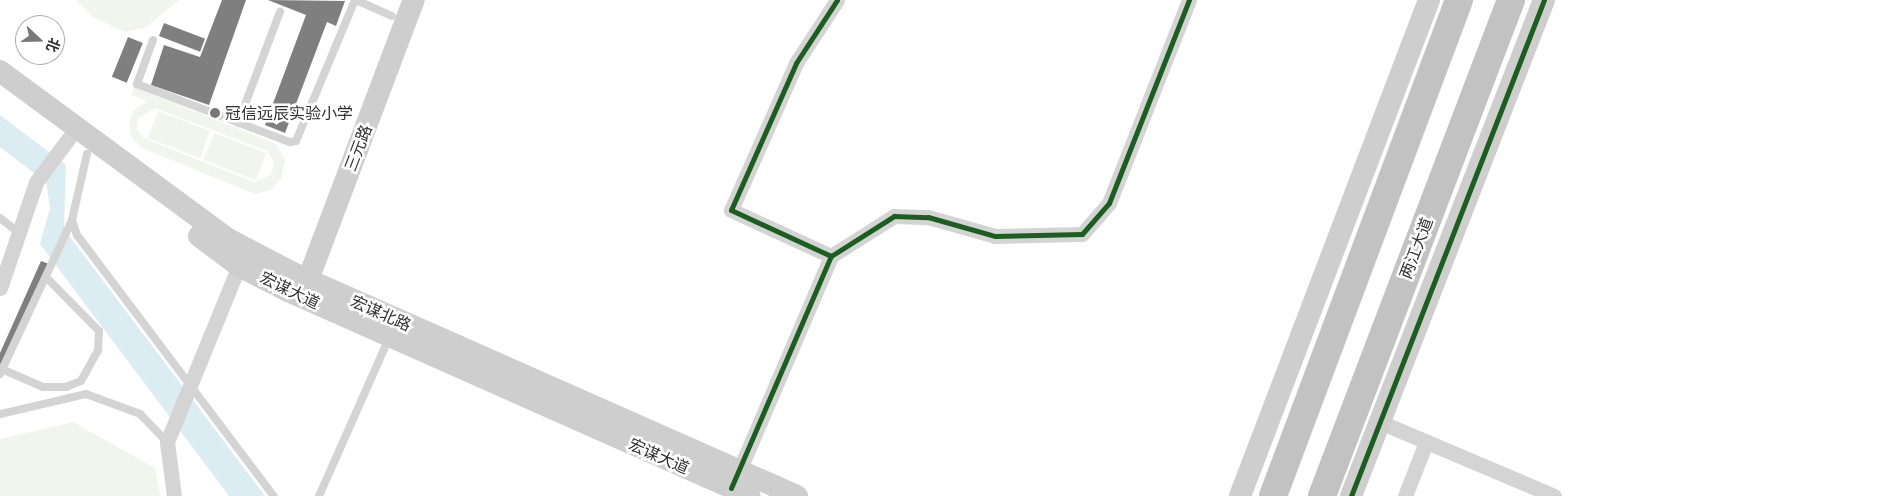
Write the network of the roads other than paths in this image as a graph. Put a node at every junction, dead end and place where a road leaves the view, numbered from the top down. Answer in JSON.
{"nodes":[{"id":1,"x":356,"y":0,"type":"edge"},
{"id":2,"x":414,"y":0,"type":"edge"},
{"id":3,"x":836,"y":0,"type":"edge"},
{"id":4,"x":1188,"y":0,"type":"edge"},
{"id":5,"x":1429,"y":0,"type":"edge"},
{"id":6,"x":1459,"y":0,"type":"edge"},
{"id":7,"x":1511,"y":0,"type":"edge"},
{"id":8,"x":1544,"y":0,"type":"edge"},
{"id":9,"x":395,"y":8,"type":"edge"},
{"id":10,"x":280,"y":12,"type":"dead end"},
{"id":11,"x":153,"y":40,"type":"dead end"},
{"id":12,"x":0,"y":70,"type":"edge"},
{"id":13,"x":0,"y":87,"type":"edge"},
{"id":14,"x":238,"y":123,"type":"junction"},
{"id":15,"x":64,"y":144,"type":"junction"},
{"id":16,"x":87,"y":154,"type":"junction"},
{"id":17,"x":0,"y":218,"type":"edge"},
{"id":18,"x":72,"y":220,"type":"junction"},
{"id":19,"x":21,"y":235,"type":"junction"},
{"id":20,"x":831,"y":256,"type":"junction"},
{"id":21,"x":239,"y":266,"type":"junction"},
{"id":22,"x":48,"y":276,"type":"junction"},
{"id":23,"x":298,"y":286,"type":"junction"},
{"id":24,"x":0,"y":288,"type":"edge"},
{"id":25,"x":390,"y":336,"type":"junction"},
{"id":26,"x":2,"y":372,"type":"edge"},
{"id":27,"x":190,"y":383,"type":"junction"},
{"id":28,"x":0,"y":414,"type":"edge"},
{"id":29,"x":1380,"y":422,"type":"junction"},
{"id":30,"x":167,"y":442,"type":"junction"},
{"id":31,"x":1426,"y":442,"type":"junction"},
{"id":32,"x":737,"y":488,"type":"edge"},
{"id":33,"x":174,"y":496,"type":"edge"},
{"id":34,"x":274,"y":496,"type":"edge"},
{"id":35,"x":319,"y":496,"type":"edge"},
{"id":36,"x":797,"y":496,"type":"edge"},
{"id":37,"x":1240,"y":496,"type":"edge"},
{"id":38,"x":1273,"y":496,"type":"edge"},
{"id":39,"x":1322,"y":496,"type":"edge"},
{"id":40,"x":1351,"y":496,"type":"edge"},
{"id":41,"x":1405,"y":496,"type":"edge"},
{"id":42,"x":1554,"y":496,"type":"edge"}],
"edges":[{"from":1,"to":9,"type":"lane"},
{"from":1,"to":14,"type":"lane"},
{"from":2,"to":23,"type":"main road","name":"三元路"},
{"from":3,"to":20,"type":"street"},
{"from":4,"to":20,"type":"street"},
{"from":5,"to":37,"type":"main road"},
{"from":6,"to":38,"type":"highway"},
{"from":7,"to":39,"type":"highway","name":"两江大道"},
{"from":8,"to":29,"type":"main road"},
{"from":9,"to":23,"type":"main road","name":"三元路"},
{"from":10,"to":14,"type":"lane"},
{"from":11,"to":14,"type":"lane"},
{"from":12,"to":23,"type":"main road","name":"宏谋北路"},
{"from":13,"to":15,"type":"main road","name":"宏谋大道"},
{"from":15,"to":16,"type":"main road","name":"宏谋大道"},
{"from":15,"to":19,"type":"street"},
{"from":16,"to":18,"type":"lane"},
{"from":16,"to":21,"type":"main road","name":"宏谋大道"},
{"from":17,"to":19,"type":"lane"},
{"from":18,"to":22,"type":"lane"},
{"from":18,"to":27,"type":"lane"},
{"from":19,"to":24,"type":"street"},
{"from":20,"to":32,"type":"street"},
{"from":21,"to":23,"type":"main road","name":"宏谋大道"},
{"from":21,"to":27,"type":"street"},
{"from":22,"to":26,"type":"lane"},
{"from":22,"to":26,"type":"lane"},
{"from":23,"to":25,"type":"main road","name":"宏谋大道"},
{"from":23,"to":32,"type":"main road","name":"宏谋北路"},
{"from":25,"to":32,"type":"main road","name":"宏谋大道"},
{"from":25,"to":35,"type":"lane"},
{"from":27,"to":30,"type":"street"},
{"from":27,"to":34,"type":"lane"},
{"from":28,"to":30,"type":"lane"},
{"from":29,"to":31,"type":"street"},
{"from":29,"to":40,"type":"main road"},
{"from":30,"to":33,"type":"street"},
{"from":31,"to":41,"type":"street"},
{"from":31,"to":42,"type":"street"},
{"from":32,"to":36,"type":"main road","name":"宏谋北路"}]}
